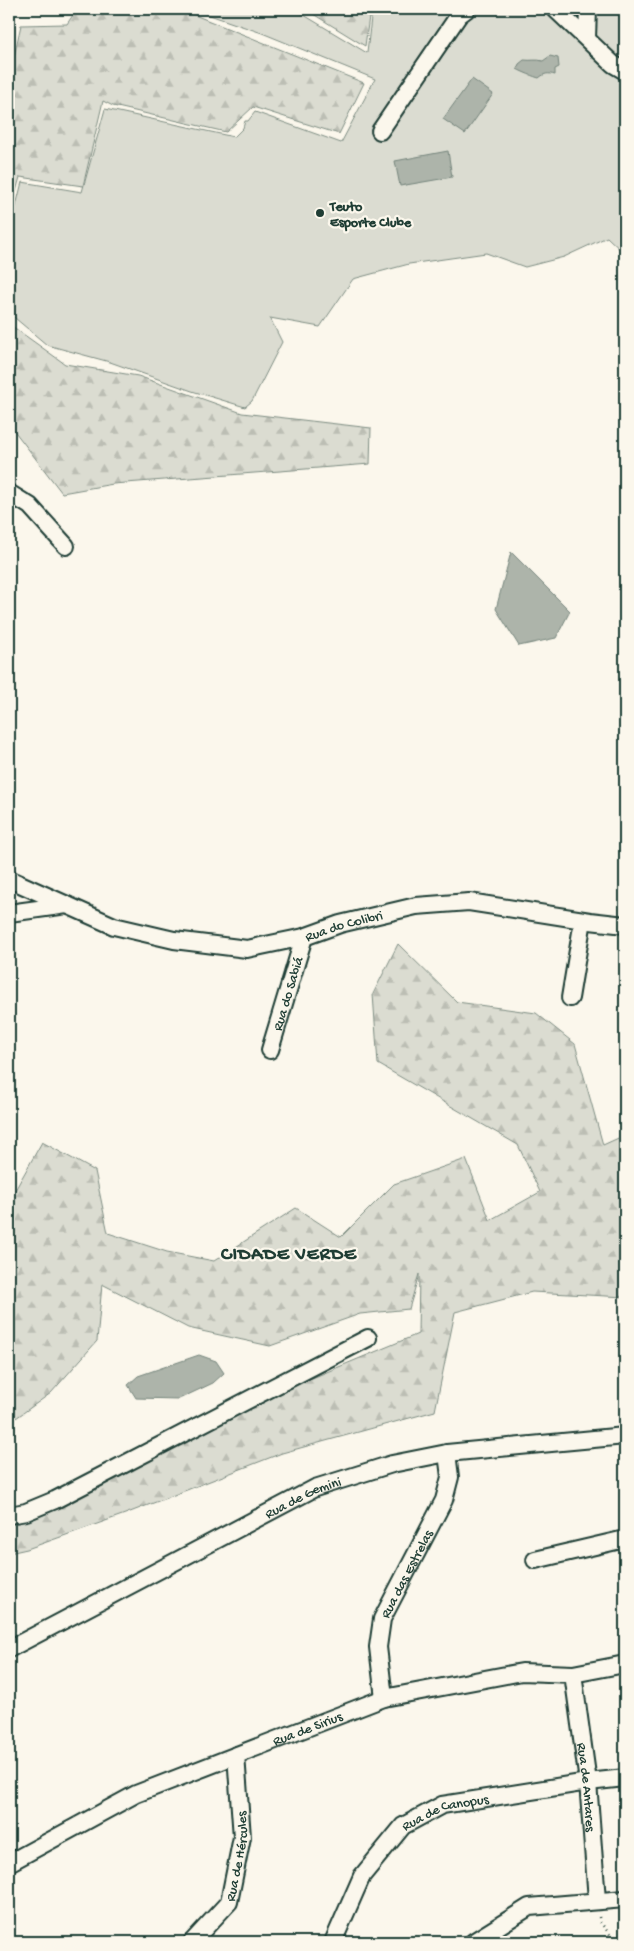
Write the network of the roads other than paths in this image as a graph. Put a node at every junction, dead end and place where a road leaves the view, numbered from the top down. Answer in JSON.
{"nodes":[{"id":1,"x":467,"y":9,"type":"edge"},
{"id":2,"x":555,"y":9,"type":"edge"},
{"id":3,"x":588,"y":9,"type":"edge"},
{"id":4,"x":587,"y":38,"type":"junction"},
{"id":5,"x":625,"y":71,"type":"edge"},
{"id":6,"x":380,"y":131,"type":"dead end"},
{"id":7,"x":9,"y":494,"type":"edge"},
{"id":8,"x":66,"y":546,"type":"dead end"},
{"id":9,"x":9,"y":880,"type":"edge"},
{"id":10,"x":67,"y":905,"type":"junction"},
{"id":11,"x":9,"y":913,"type":"edge"},
{"id":12,"x":583,"y":920,"type":"junction"},
{"id":13,"x":625,"y":925,"type":"edge"},
{"id":14,"x":304,"y":937,"type":"junction"},
{"id":15,"x":570,"y":998,"type":"dead end"},
{"id":16,"x":270,"y":1050,"type":"dead end"},
{"id":17,"x":368,"y":1338,"type":"dead end"},
{"id":18,"x":625,"y":1436,"type":"edge"},
{"id":19,"x":447,"y":1453,"type":"junction"},
{"id":20,"x":9,"y":1516,"type":"edge"},
{"id":21,"x":625,"y":1539,"type":"edge"},
{"id":22,"x":535,"y":1560,"type":"dead end"},
{"id":23,"x":9,"y":1649,"type":"edge"},
{"id":24,"x":625,"y":1664,"type":"edge"},
{"id":25,"x":573,"y":1674,"type":"junction"},
{"id":26,"x":384,"y":1698,"type":"junction"},
{"id":27,"x":236,"y":1755,"type":"junction"},
{"id":28,"x":625,"y":1778,"type":"edge"},
{"id":29,"x":588,"y":1782,"type":"junction"},
{"id":30,"x":9,"y":1863,"type":"edge"},
{"id":31,"x":625,"y":1899,"type":"edge"},
{"id":32,"x":598,"y":1900,"type":"junction"},
{"id":33,"x":192,"y":1942,"type":"edge"},
{"id":34,"x":333,"y":1942,"type":"edge"},
{"id":35,"x":473,"y":1942,"type":"edge"}],
"edges":[{"from":1,"to":6,"type":"street"},
{"from":2,"to":4,"type":"street"},
{"from":3,"to":4,"type":"street"},
{"from":4,"to":5,"type":"street"},
{"from":7,"to":8,"type":"street"},
{"from":9,"to":10,"type":"street","name":"Rua do Colibri"},
{"from":10,"to":11,"type":"street"},
{"from":10,"to":14,"type":"street","name":"Rua do Colibri"},
{"from":12,"to":13,"type":"street","name":"Rua do Colibri"},
{"from":12,"to":14,"type":"street","name":"Rua do Colibri"},
{"from":12,"to":15,"type":"street"},
{"from":14,"to":16,"type":"street","name":"Rua do Sabiá"},
{"from":17,"to":20,"type":"street"},
{"from":18,"to":19,"type":"street","name":"Rua de Gemini"},
{"from":19,"to":23,"type":"street","name":"Rua de Gemini"},
{"from":19,"to":26,"type":"street","name":"Rua das Estrelas"},
{"from":21,"to":22,"type":"street"},
{"from":24,"to":25,"type":"street","name":"Rua de Sirius"},
{"from":25,"to":26,"type":"street","name":"Rua de Sirius"},
{"from":25,"to":29,"type":"street","name":"Rua de Antares"},
{"from":26,"to":27,"type":"street","name":"Rua de Sirius"},
{"from":27,"to":30,"type":"street","name":"Rua de Sirius"},
{"from":27,"to":33,"type":"street","name":"Rua de Hércules"},
{"from":28,"to":29,"type":"street","name":"Rua de Canopus"},
{"from":29,"to":32,"type":"street","name":"Rua de Antares"},
{"from":29,"to":34,"type":"street","name":"Rua de Canopus"},
{"from":31,"to":32,"type":"street"},
{"from":32,"to":35,"type":"street"}]}
